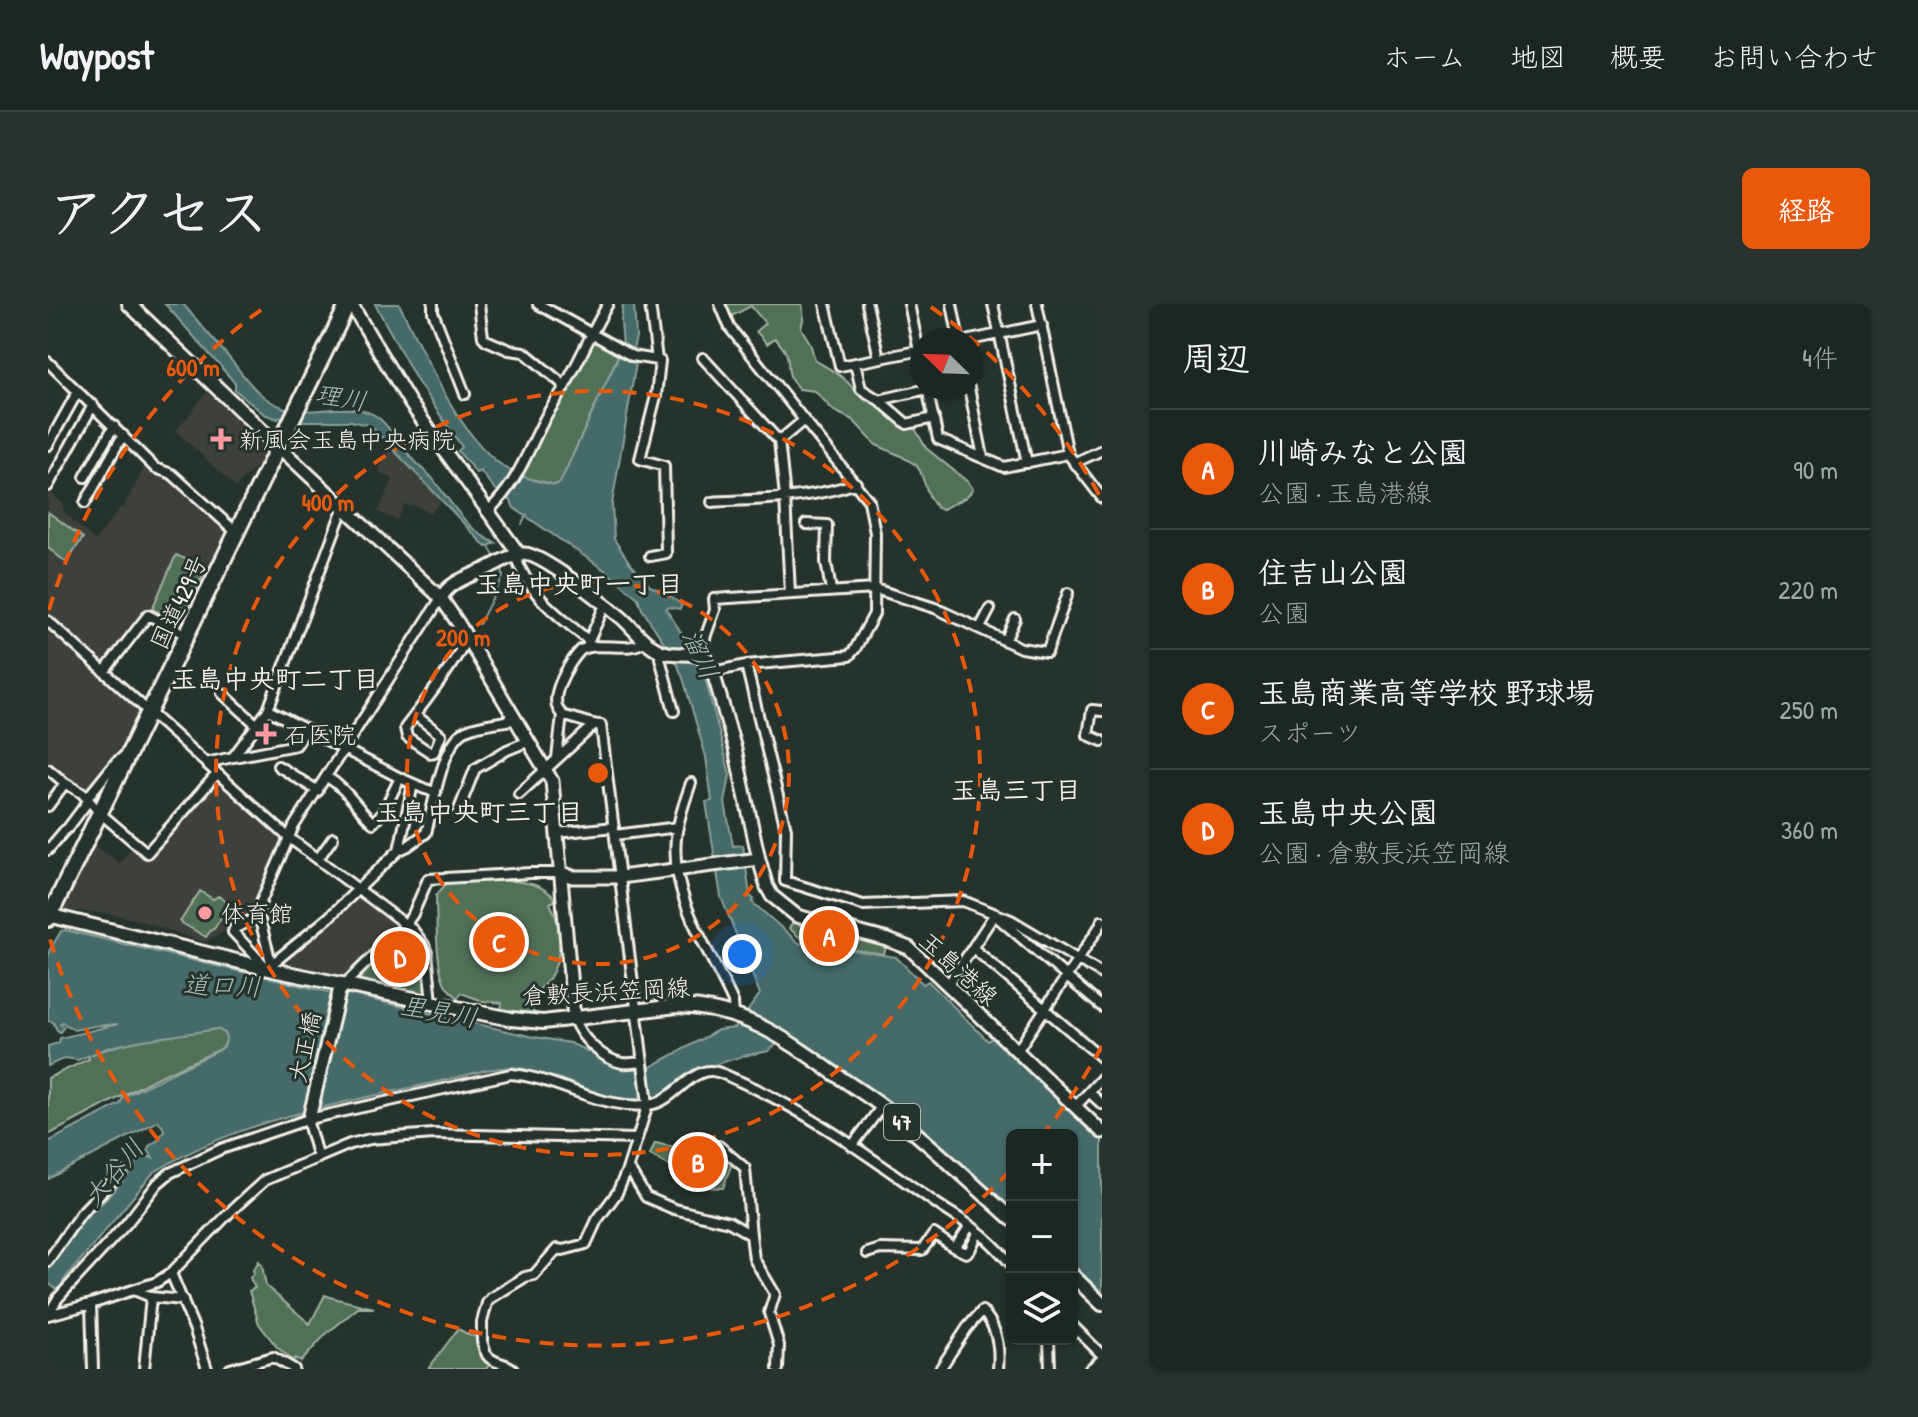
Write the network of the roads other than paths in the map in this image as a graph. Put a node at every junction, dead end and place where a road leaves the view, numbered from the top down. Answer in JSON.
{"nodes":[{"id":1,"x":129,"y":304,"type":"edge"},
{"id":2,"x":349,"y":304,"type":"edge"},
{"id":3,"x":433,"y":304,"type":"edge"},
{"id":4,"x":479,"y":304,"type":"edge"},
{"id":5,"x":538,"y":304,"type":"edge"},
{"id":6,"x":608,"y":304,"type":"edge"},
{"id":7,"x":650,"y":304,"type":"edge"},
{"id":8,"x":720,"y":304,"type":"edge"},
{"id":9,"x":825,"y":304,"type":"edge"},
{"id":10,"x":867,"y":304,"type":"edge"},
{"id":11,"x":909,"y":304,"type":"edge"},
{"id":12,"x":952,"y":304,"type":"edge"},
{"id":13,"x":993,"y":304,"type":"edge"},
{"id":14,"x":1037,"y":304,"type":"edge"},
{"id":15,"x":1042,"y":325,"type":"junction"},
{"id":16,"x":915,"y":328,"type":"edge"},
{"id":17,"x":957,"y":328,"type":"edge"},
{"id":18,"x":591,"y":333,"type":"junction"},
{"id":19,"x":999,"y":334,"type":"junction"},
{"id":20,"x":982,"y":338,"type":"edge"},
{"id":21,"x":910,"y":352,"type":"edge"},
{"id":22,"x":703,"y":358,"type":"dead end"},
{"id":23,"x":879,"y":358,"type":"junction"},
{"id":24,"x":660,"y":361,"type":"dead end"},
{"id":25,"x":48,"y":362,"type":"edge"},
{"id":26,"x":855,"y":363,"type":"junction"},
{"id":27,"x":565,"y":386,"type":"junction"},
{"id":28,"x":78,"y":391,"type":"junction"},
{"id":29,"x":910,"y":392,"type":"edge"},
{"id":30,"x":465,"y":394,"type":"dead end"},
{"id":31,"x":879,"y":400,"type":"junction"},
{"id":32,"x":930,"y":400,"type":"edge"},
{"id":33,"x":971,"y":400,"type":"edge"},
{"id":34,"x":93,"y":405,"type":"junction"},
{"id":35,"x":934,"y":418,"type":"junction"},
{"id":36,"x":804,"y":420,"type":"junction"},
{"id":37,"x":114,"y":426,"type":"junction"},
{"id":38,"x":123,"y":435,"type":"junction"},
{"id":39,"x":779,"y":441,"type":"junction"},
{"id":40,"x":48,"y":445,"type":"edge"},
{"id":41,"x":279,"y":447,"type":"junction"},
{"id":42,"x":1102,"y":450,"type":"edge"},
{"id":43,"x":1068,"y":454,"type":"junction"},
{"id":44,"x":983,"y":457,"type":"junction"},
{"id":45,"x":1027,"y":463,"type":"junction"},
{"id":46,"x":1074,"y":463,"type":"junction"},
{"id":47,"x":85,"y":477,"type":"dead end"},
{"id":48,"x":856,"y":483,"type":"junction"},
{"id":49,"x":48,"y":486,"type":"edge"},
{"id":50,"x":785,"y":497,"type":"junction"},
{"id":51,"x":1102,"y":498,"type":"edge"},
{"id":52,"x":712,"y":502,"type":"dead end"},
{"id":53,"x":85,"y":503,"type":"dead end"},
{"id":54,"x":344,"y":506,"type":"junction"},
{"id":55,"x":487,"y":512,"type":"junction"},
{"id":56,"x":806,"y":524,"type":"dead end"},
{"id":57,"x":236,"y":532,"type":"junction"},
{"id":58,"x":517,"y":555,"type":"junction"},
{"id":59,"x":650,"y":556,"type":"dead end"},
{"id":60,"x":875,"y":589,"type":"junction"},
{"id":61,"x":831,"y":590,"type":"junction"},
{"id":62,"x":790,"y":593,"type":"junction"},
{"id":63,"x":1068,"y":593,"type":"dead end"},
{"id":64,"x":441,"y":598,"type":"junction"},
{"id":65,"x":605,"y":605,"type":"junction"},
{"id":66,"x":990,"y":609,"type":"dead end"},
{"id":67,"x":1015,"y":619,"type":"dead end"},
{"id":68,"x":48,"y":621,"type":"edge"},
{"id":69,"x":980,"y":628,"type":"junction"},
{"id":70,"x":187,"y":635,"type":"junction"},
{"id":71,"x":467,"y":638,"type":"junction"},
{"id":72,"x":645,"y":641,"type":"junction"},
{"id":73,"x":1005,"y":641,"type":"junction"},
{"id":74,"x":588,"y":644,"type":"junction"},
{"id":75,"x":667,"y":654,"type":"junction"},
{"id":76,"x":699,"y":655,"type":"junction"},
{"id":77,"x":743,"y":666,"type":"junction"},
{"id":78,"x":104,"y":672,"type":"junction"},
{"id":79,"x":713,"y":672,"type":"junction"},
{"id":80,"x":222,"y":693,"type":"dead end"},
{"id":81,"x":268,"y":710,"type":"junction"},
{"id":82,"x":674,"y":711,"type":"dead end"},
{"id":83,"x":1102,"y":711,"type":"edge"},
{"id":84,"x":150,"y":712,"type":"junction"},
{"id":85,"x":415,"y":715,"type":"junction"},
{"id":86,"x":562,"y":715,"type":"junction"},
{"id":87,"x":516,"y":719,"type":"junction"},
{"id":88,"x":257,"y":725,"type":"junction"},
{"id":89,"x":594,"y":725,"type":"junction"},
{"id":90,"x":306,"y":730,"type":"junction"},
{"id":91,"x":529,"y":741,"type":"junction"},
{"id":92,"x":1102,"y":741,"type":"edge"},
{"id":93,"x":345,"y":749,"type":"junction"},
{"id":94,"x":128,"y":756,"type":"junction"},
{"id":95,"x":233,"y":757,"type":"junction"},
{"id":96,"x":557,"y":759,"type":"junction"},
{"id":97,"x":206,"y":763,"type":"junction"},
{"id":98,"x":278,"y":766,"type":"dead end"},
{"id":99,"x":48,"y":769,"type":"edge"},
{"id":100,"x":543,"y":772,"type":"junction"},
{"id":101,"x":217,"y":774,"type":"junction"},
{"id":102,"x":327,"y":777,"type":"junction"},
{"id":103,"x":400,"y":778,"type":"junction"},
{"id":104,"x":65,"y":783,"type":"junction"},
{"id":105,"x":691,"y":783,"type":"dead end"},
{"id":106,"x":413,"y":784,"type":"junction"},
{"id":107,"x":318,"y":791,"type":"junction"},
{"id":108,"x":436,"y":792,"type":"junction"},
{"id":109,"x":519,"y":794,"type":"dead end"},
{"id":110,"x":88,"y":799,"type":"junction"},
{"id":111,"x":48,"y":806,"type":"edge"},
{"id":112,"x":458,"y":812,"type":"dead end"},
{"id":113,"x":100,"y":813,"type":"junction"},
{"id":114,"x":678,"y":827,"type":"junction"},
{"id":115,"x":615,"y":831,"type":"junction"},
{"id":116,"x":557,"y":833,"type":"junction"},
{"id":117,"x":288,"y":837,"type":"junction"},
{"id":118,"x":333,"y":838,"type":"dead end"},
{"id":119,"x":48,"y":850,"type":"edge"},
{"id":120,"x":399,"y":850,"type":"junction"},
{"id":121,"x":318,"y":859,"type":"junction"},
{"id":122,"x":759,"y":859,"type":"junction"},
{"id":123,"x":677,"y":871,"type":"junction"},
{"id":124,"x":562,"y":873,"type":"junction"},
{"id":125,"x":620,"y":877,"type":"junction"},
{"id":126,"x":785,"y":881,"type":"junction"},
{"id":127,"x":767,"y":887,"type":"junction"},
{"id":128,"x":359,"y":889,"type":"junction"},
{"id":129,"x":994,"y":915,"type":"junction"},
{"id":130,"x":49,"y":916,"type":"edge"},
{"id":131,"x":259,"y":916,"type":"junction"},
{"id":132,"x":406,"y":924,"type":"junction"},
{"id":133,"x":1101,"y":927,"type":"edge"},
{"id":134,"x":973,"y":948,"type":"junction"},
{"id":135,"x":1078,"y":959,"type":"junction"},
{"id":136,"x":271,"y":967,"type":"junction"},
{"id":137,"x":1102,"y":974,"type":"edge"},
{"id":138,"x":1067,"y":977,"type":"junction"},
{"id":139,"x":948,"y":985,"type":"junction"},
{"id":140,"x":342,"y":988,"type":"junction"},
{"id":141,"x":432,"y":1002,"type":"junction"},
{"id":142,"x":1102,"y":1007,"type":"edge"},
{"id":143,"x":1045,"y":1010,"type":"junction"},
{"id":144,"x":636,"y":1011,"type":"junction"},
{"id":145,"x":737,"y":1017,"type":"junction"},
{"id":146,"x":574,"y":1019,"type":"junction"},
{"id":147,"x":1017,"y":1051,"type":"junction"},
{"id":148,"x":1102,"y":1058,"type":"edge"},
{"id":149,"x":643,"y":1063,"type":"junction"},
{"id":150,"x":1102,"y":1078,"type":"edge"},
{"id":151,"x":1089,"y":1092,"type":"junction"},
{"id":152,"x":648,"y":1102,"type":"junction"},
{"id":153,"x":1102,"y":1104,"type":"edge"},
{"id":154,"x":882,"y":1106,"type":"junction"},
{"id":155,"x":1076,"y":1106,"type":"junction"},
{"id":156,"x":310,"y":1115,"type":"junction"},
{"id":157,"x":1102,"y":1132,"type":"edge"},
{"id":158,"x":637,"y":1139,"type":"junction"},
{"id":159,"x":719,"y":1146,"type":"dead end"},
{"id":160,"x":852,"y":1146,"type":"junction"},
{"id":161,"x":318,"y":1158,"type":"junction"},
{"id":162,"x":627,"y":1170,"type":"junction"},
{"id":163,"x":121,"y":1172,"type":"dead end"},
{"id":164,"x":1006,"y":1214,"type":"edge"},
{"id":165,"x":969,"y":1227,"type":"junction"},
{"id":166,"x":978,"y":1233,"type":"junction"},
{"id":167,"x":751,"y":1235,"type":"junction"},
{"id":168,"x":955,"y":1248,"type":"junction"},
{"id":169,"x":867,"y":1253,"type":"dead end"},
{"id":170,"x":1006,"y":1259,"type":"edge"},
{"id":171,"x":48,"y":1261,"type":"edge"},
{"id":172,"x":171,"y":1273,"type":"junction"},
{"id":173,"x":1078,"y":1281,"type":"edge"},
{"id":174,"x":134,"y":1290,"type":"junction"},
{"id":175,"x":151,"y":1297,"type":"junction"},
{"id":176,"x":183,"y":1300,"type":"junction"},
{"id":177,"x":91,"y":1304,"type":"junction"},
{"id":178,"x":1102,"y":1304,"type":"edge"},
{"id":179,"x":48,"y":1315,"type":"edge"},
{"id":180,"x":1078,"y":1331,"type":"edge"},
{"id":181,"x":1049,"y":1345,"type":"edge"},
{"id":182,"x":1102,"y":1357,"type":"edge"},
{"id":183,"x":93,"y":1369,"type":"edge"},
{"id":184,"x":144,"y":1369,"type":"edge"},
{"id":185,"x":207,"y":1369,"type":"edge"},
{"id":186,"x":230,"y":1369,"type":"edge"},
{"id":187,"x":294,"y":1369,"type":"edge"},
{"id":188,"x":513,"y":1369,"type":"edge"},
{"id":189,"x":778,"y":1369,"type":"edge"},
{"id":190,"x":940,"y":1369,"type":"edge"},
{"id":191,"x":998,"y":1369,"type":"edge"},
{"id":192,"x":1050,"y":1369,"type":"edge"},
{"id":193,"x":1090,"y":1369,"type":"edge"}],
"edges":[{"from":1,"to":41,"type":"main road"},
{"from":2,"to":41,"type":"highway","name":"国道429号"},
{"from":2,"to":55,"type":"main road"},
{"from":3,"to":30,"type":"street"},
{"from":4,"to":27,"type":"street"},
{"from":5,"to":18,"type":"street"},
{"from":6,"to":18,"type":"street"},
{"from":7,"to":18,"type":"street"},
{"from":8,"to":36,"type":"street"},
{"from":9,"to":26,"type":"street"},
{"from":10,"to":23,"type":"street"},
{"from":11,"to":16,"type":"street"},
{"from":12,"to":17,"type":"street"},
{"from":13,"to":19,"type":"street"},
{"from":14,"to":15,"type":"street"},
{"from":15,"to":19,"type":"street"},
{"from":15,"to":43,"type":"street"},
{"from":18,"to":27,"type":"street"},
{"from":19,"to":20,"type":"street"},
{"from":19,"to":45,"type":"street"},
{"from":21,"to":23,"type":"street"},
{"from":22,"to":39,"type":"street"},
{"from":23,"to":26,"type":"street"},
{"from":24,"to":59,"type":"street"},
{"from":25,"to":28,"type":"street"},
{"from":26,"to":31,"type":"street"},
{"from":27,"to":55,"type":"street"},
{"from":28,"to":34,"type":"street"},
{"from":28,"to":40,"type":"street"},
{"from":29,"to":31,"type":"street"},
{"from":31,"to":35,"type":"street"},
{"from":32,"to":35,"type":"street"},
{"from":33,"to":44,"type":"street"},
{"from":34,"to":37,"type":"street"},
{"from":34,"to":49,"type":"street"},
{"from":35,"to":44,"type":"street"},
{"from":36,"to":39,"type":"street"},
{"from":36,"to":48,"type":"street"},
{"from":37,"to":38,"type":"street"},
{"from":37,"to":47,"type":"street"},
{"from":38,"to":53,"type":"street"},
{"from":38,"to":57,"type":"street"},
{"from":39,"to":50,"type":"street"},
{"from":41,"to":54,"type":"main road"},
{"from":41,"to":57,"type":"highway","name":"国道429号"},
{"from":42,"to":46,"type":"street"},
{"from":43,"to":45,"type":"street"},
{"from":43,"to":46,"type":"street"},
{"from":44,"to":45,"type":"street"},
{"from":46,"to":51,"type":"street"},
{"from":48,"to":50,"type":"street"},
{"from":48,"to":60,"type":"street"},
{"from":50,"to":52,"type":"street"},
{"from":50,"to":62,"type":"street"},
{"from":54,"to":64,"type":"main road"},
{"from":54,"to":81,"type":"street"},
{"from":55,"to":58,"type":"main road"},
{"from":56,"to":61,"type":"street"},
{"from":57,"to":70,"type":"highway","name":"国道429号"},
{"from":58,"to":64,"type":"main road"},
{"from":58,"to":65,"type":"main road"},
{"from":58,"to":74,"type":"street"},
{"from":60,"to":61,"type":"street"},
{"from":60,"to":69,"type":"street"},
{"from":60,"to":77,"type":"street"},
{"from":61,"to":62,"type":"street"},
{"from":62,"to":76,"type":"street"},
{"from":63,"to":73,"type":"street"},
{"from":64,"to":71,"type":"main road"},
{"from":64,"to":93,"type":"street"},
{"from":65,"to":72,"type":"main road"},
{"from":65,"to":74,"type":"street"},
{"from":66,"to":69,"type":"street"},
{"from":67,"to":73,"type":"street"},
{"from":68,"to":78,"type":"street"},
{"from":69,"to":73,"type":"street"},
{"from":70,"to":78,"type":"street"},
{"from":70,"to":84,"type":"highway","name":"国道429号"},
{"from":71,"to":85,"type":"street"},
{"from":71,"to":87,"type":"main road"},
{"from":72,"to":74,"type":"street"},
{"from":72,"to":75,"type":"main road"},
{"from":74,"to":86,"type":"street"},
{"from":75,"to":76,"type":"main road"},
{"from":75,"to":82,"type":"street"},
{"from":76,"to":79,"type":"main road","name":"玉島港線"},
{"from":77,"to":79,"type":"street"},
{"from":77,"to":126,"type":"street"},
{"from":78,"to":84,"type":"street"},
{"from":79,"to":122,"type":"main road","name":"玉島港線"},
{"from":80,"to":88,"type":"street"},
{"from":81,"to":88,"type":"street"},
{"from":81,"to":90,"type":"street"},
{"from":83,"to":92,"type":"street"},
{"from":84,"to":94,"type":"highway","name":"国道429号"},
{"from":84,"to":97,"type":"street"},
{"from":85,"to":85,"type":"street"},
{"from":86,"to":89,"type":"street"},
{"from":86,"to":96,"type":"street"},
{"from":87,"to":91,"type":"main road"},
{"from":87,"to":108,"type":"street"},
{"from":88,"to":95,"type":"street"},
{"from":89,"to":96,"type":"street"},
{"from":89,"to":115,"type":"street"},
{"from":90,"to":93,"type":"street"},
{"from":90,"to":95,"type":"street"},
{"from":91,"to":100,"type":"main road"},
{"from":91,"to":112,"type":"street"},
{"from":93,"to":102,"type":"street"},
{"from":93,"to":103,"type":"street"},
{"from":94,"to":110,"type":"street"},
{"from":94,"to":113,"type":"highway","name":"国道429号"},
{"from":95,"to":97,"type":"street"},
{"from":96,"to":100,"type":"street"},
{"from":97,"to":101,"type":"street"},
{"from":98,"to":107,"type":"street"},
{"from":99,"to":104,"type":"street"},
{"from":100,"to":109,"type":"street"},
{"from":100,"to":116,"type":"main road"},
{"from":101,"to":113,"type":"street"},
{"from":101,"to":117,"type":"street"},
{"from":102,"to":103,"type":"street"},
{"from":102,"to":107,"type":"street"},
{"from":103,"to":106,"type":"street"},
{"from":104,"to":110,"type":"street"},
{"from":104,"to":111,"type":"street"},
{"from":105,"to":114,"type":"street"},
{"from":106,"to":108,"type":"street"},
{"from":106,"to":120,"type":"street"},
{"from":107,"to":117,"type":"street"},
{"from":108,"to":120,"type":"street"},
{"from":110,"to":113,"type":"street"},
{"from":110,"to":119,"type":"street"},
{"from":113,"to":130,"type":"highway","name":"国道429号"},
{"from":114,"to":115,"type":"street"},
{"from":114,"to":123,"type":"street"},
{"from":115,"to":116,"type":"street"},
{"from":115,"to":125,"type":"street"},
{"from":116,"to":124,"type":"main road"},
{"from":117,"to":121,"type":"street"},
{"from":117,"to":131,"type":"street"},
{"from":118,"to":121,"type":"street"},
{"from":120,"to":128,"type":"street"},
{"from":121,"to":128,"type":"street"},
{"from":122,"to":123,"type":"main road"},
{"from":122,"to":127,"type":"main road","name":"玉島港線"},
{"from":123,"to":125,"type":"main road"},
{"from":123,"to":145,"type":"street"},
{"from":124,"to":125,"type":"main road"},
{"from":124,"to":132,"type":"street"},
{"from":124,"to":146,"type":"main road"},
{"from":125,"to":144,"type":"street"},
{"from":126,"to":127,"type":"street"},
{"from":126,"to":129,"type":"street"},
{"from":127,"to":139,"type":"main road","name":"玉島港線"},
{"from":128,"to":132,"type":"street"},
{"from":128,"to":136,"type":"street"},
{"from":129,"to":134,"type":"street"},
{"from":129,"to":135,"type":"street"},
{"from":129,"to":138,"type":"street"},
{"from":130,"to":136,"type":"main road","name":"倉敷長浜笠岡線","number":"47"},
{"from":131,"to":136,"type":"street"},
{"from":131,"to":136,"type":"street"},
{"from":132,"to":140,"type":"street"},
{"from":132,"to":141,"type":"street"},
{"from":133,"to":135,"type":"street"},
{"from":134,"to":139,"type":"street"},
{"from":134,"to":143,"type":"street"},
{"from":135,"to":137,"type":"street"},
{"from":135,"to":138,"type":"street"},
{"from":136,"to":140,"type":"main road","name":"倉敷長浜笠岡線","number":"47"},
{"from":138,"to":142,"type":"street"},
{"from":138,"to":143,"type":"street"},
{"from":139,"to":147,"type":"main road","name":"玉島港線"},
{"from":140,"to":141,"type":"main road","name":"倉敷長浜笠岡線","number":"47"},
{"from":140,"to":156,"type":"main road","name":"大正橋"},
{"from":141,"to":146,"type":"main road","name":"倉敷長浜笠岡線","number":"47"},
{"from":143,"to":147,"type":"street"},
{"from":143,"to":148,"type":"street"},
{"from":144,"to":145,"type":"main road","name":"倉敷長浜笠岡線","number":"47"},
{"from":144,"to":146,"type":"main road","name":"倉敷長浜笠岡線","number":"47"},
{"from":144,"to":149,"type":"street"},
{"from":145,"to":154,"type":"main road","name":"倉敷長浜笠岡線","number":"47"},
{"from":146,"to":149,"type":"street"},
{"from":147,"to":155,"type":"main road","name":"玉島港線"},
{"from":149,"to":152,"type":"street"},
{"from":150,"to":151,"type":"street"},
{"from":151,"to":153,"type":"street"},
{"from":151,"to":155,"type":"street"},
{"from":152,"to":156,"type":"street"},
{"from":152,"to":158,"type":"street"},
{"from":152,"to":160,"type":"street"},
{"from":154,"to":160,"type":"street"},
{"from":154,"to":164,"type":"main road","name":"倉敷長浜笠岡線","number":"47"},
{"from":155,"to":157,"type":"main road","name":"玉島港線"},
{"from":156,"to":161,"type":"street"},
{"from":156,"to":179,"type":"street"},
{"from":158,"to":161,"type":"street"},
{"from":158,"to":162,"type":"street"},
{"from":159,"to":167,"type":"street"},
{"from":160,"to":165,"type":"street"},
{"from":161,"to":172,"type":"street"},
{"from":162,"to":167,"type":"street"},
{"from":162,"to":188,"type":"street"},
{"from":163,"to":171,"type":"street"},
{"from":165,"to":166,"type":"street"},
{"from":165,"to":168,"type":"street"},
{"from":166,"to":168,"type":"street"},
{"from":166,"to":170,"type":"street"},
{"from":167,"to":189,"type":"street"},
{"from":168,"to":169,"type":"street"},
{"from":172,"to":174,"type":"street"},
{"from":172,"to":176,"type":"street"},
{"from":173,"to":178,"type":"main road"},
{"from":174,"to":175,"type":"street"},
{"from":174,"to":177,"type":"street"},
{"from":175,"to":176,"type":"street"},
{"from":175,"to":184,"type":"street"},
{"from":176,"to":185,"type":"street"},
{"from":177,"to":179,"type":"street"},
{"from":177,"to":183,"type":"street"},
{"from":180,"to":182,"type":"street"},
{"from":181,"to":192,"type":"street"},
{"from":182,"to":193,"type":"street"},
{"from":186,"to":187,"type":"street"},
{"from":190,"to":191,"type":"street"}]}
